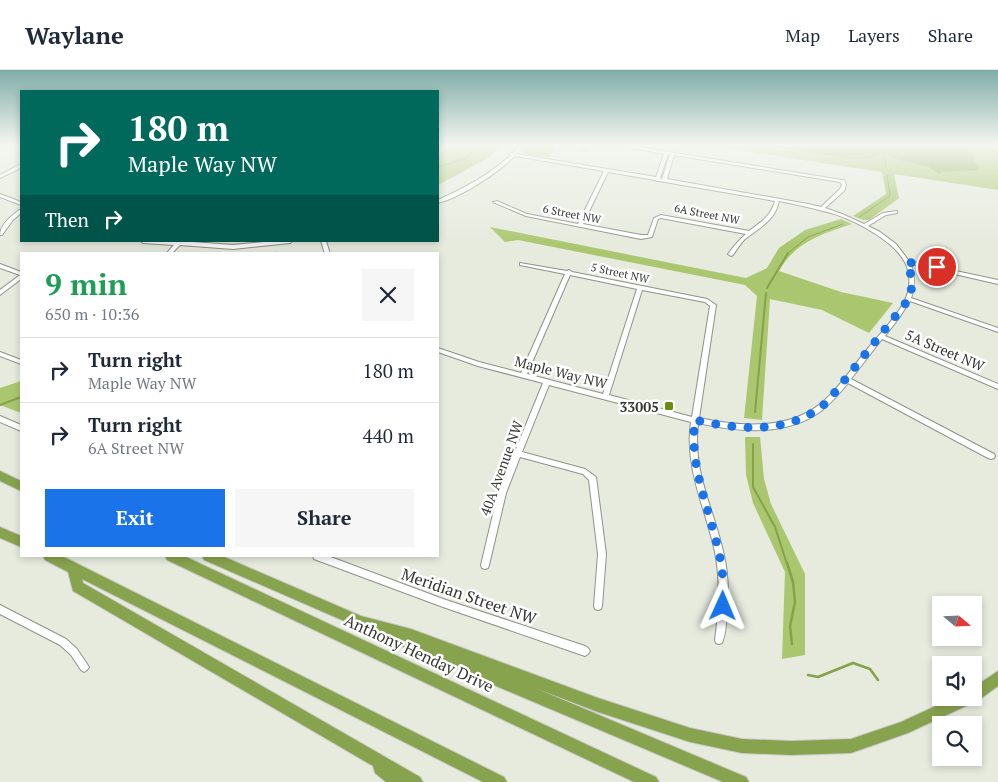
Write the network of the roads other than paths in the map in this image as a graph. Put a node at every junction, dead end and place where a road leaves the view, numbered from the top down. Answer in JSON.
{"nodes":[{"id":1,"x":484,"y":177,"type":"edge"},
{"id":2,"x":603,"y":177,"type":"edge"},
{"id":3,"x":644,"y":177,"type":"edge"},
{"id":4,"x":662,"y":177,"type":"edge"},
{"id":5,"x":822,"y":177,"type":"edge"},
{"id":6,"x":661,"y":180,"type":"junction"},
{"id":7,"x":0,"y":194,"type":"edge"},
{"id":8,"x":777,"y":200,"type":"junction"},
{"id":9,"x":439,"y":201,"type":"edge"},
{"id":10,"x":495,"y":202,"type":"dead end"},
{"id":11,"x":20,"y":204,"type":"edge"},
{"id":12,"x":821,"y":209,"type":"junction"},
{"id":13,"x":895,"y":212,"type":"dead end"},
{"id":14,"x":20,"y":213,"type":"edge"},
{"id":15,"x":580,"y":226,"type":"junction"},
{"id":16,"x":864,"y":226,"type":"junction"},
{"id":17,"x":751,"y":232,"type":"junction"},
{"id":18,"x":0,"y":234,"type":"edge"},
{"id":19,"x":648,"y":237,"type":"joint"},
{"id":20,"x":162,"y":242,"type":"edge"},
{"id":21,"x":282,"y":242,"type":"edge"},
{"id":22,"x":180,"y":243,"type":"edge"},
{"id":23,"x":170,"y":252,"type":"edge"},
{"id":24,"x":731,"y":254,"type":"dead end"},
{"id":25,"x":907,"y":262,"type":"junction"},
{"id":26,"x":522,"y":264,"type":"dead end"},
{"id":27,"x":0,"y":266,"type":"edge"},
{"id":28,"x":569,"y":272,"type":"junction"},
{"id":29,"x":20,"y":275,"type":"edge"},
{"id":30,"x":20,"y":276,"type":"edge"},
{"id":31,"x":998,"y":282,"type":"edge"},
{"id":32,"x":640,"y":287,"type":"junction"},
{"id":33,"x":0,"y":293,"type":"edge"},
{"id":34,"x":909,"y":299,"type":"junction"},
{"id":35,"x":998,"y":330,"type":"edge"},
{"id":36,"x":881,"y":336,"type":"junction"},
{"id":37,"x":439,"y":350,"type":"edge"},
{"id":38,"x":0,"y":354,"type":"edge"},
{"id":39,"x":20,"y":362,"type":"edge"},
{"id":40,"x":523,"y":375,"type":"junction"},
{"id":41,"x":846,"y":379,"type":"junction"},
{"id":42,"x":547,"y":381,"type":"junction"},
{"id":43,"x":998,"y":386,"type":"edge"},
{"id":44,"x":606,"y":396,"type":"junction"},
{"id":45,"x":0,"y":419,"type":"edge"},
{"id":46,"x":695,"y":420,"type":"junction"},
{"id":47,"x":20,"y":428,"type":"edge"},
{"id":48,"x":518,"y":454,"type":"junction"},
{"id":49,"x":991,"y":456,"type":"dead end"},
{"id":50,"x":0,"y":476,"type":"edge"},
{"id":51,"x":20,"y":486,"type":"edge"},
{"id":52,"x":0,"y":532,"type":"edge"},
{"id":53,"x":20,"y":542,"type":"edge"},
{"id":54,"x":51,"y":557,"type":"edge"},
{"id":55,"x":173,"y":557,"type":"edge"},
{"id":56,"x":210,"y":557,"type":"edge"},
{"id":57,"x":320,"y":557,"type":"edge"},
{"id":58,"x":485,"y":564,"type":"dead end"},
{"id":59,"x":74,"y":569,"type":"junction"},
{"id":60,"x":598,"y":606,"type":"dead end"},
{"id":61,"x":0,"y":609,"type":"edge"},
{"id":62,"x":361,"y":622,"type":"junction"},
{"id":63,"x":719,"y":640,"type":"dead end"},
{"id":64,"x":585,"y":651,"type":"dead end"},
{"id":65,"x":84,"y":667,"type":"dead end"},
{"id":66,"x":998,"y":678,"type":"edge"},
{"id":67,"x":982,"y":689,"type":"edge"},
{"id":68,"x":951,"y":706,"type":"edge"},
{"id":69,"x":352,"y":746,"type":"junction"},
{"id":70,"x":398,"y":782,"type":"edge"},
{"id":71,"x":415,"y":782,"type":"edge"},
{"id":72,"x":499,"y":782,"type":"edge"},
{"id":73,"x":651,"y":782,"type":"edge"},
{"id":74,"x":741,"y":782,"type":"edge"}],
"edges":[{"from":1,"to":9,"type":"street"},
{"from":2,"to":15,"type":"street"},
{"from":3,"to":6,"type":"street"},
{"from":4,"to":6,"type":"street"},
{"from":5,"to":12,"type":"street"},
{"from":6,"to":8,"type":"street"},
{"from":7,"to":11,"type":"street"},
{"from":8,"to":12,"type":"street"},
{"from":8,"to":17,"type":"street"},
{"from":10,"to":15,"type":"street","name":"6 Street NW"},
{"from":12,"to":16,"type":"street"},
{"from":13,"to":16,"type":"street"},
{"from":14,"to":18,"type":"street"},
{"from":15,"to":19,"type":"street","name":"6 Street NW"},
{"from":16,"to":25,"type":"street"},
{"from":17,"to":19,"type":"street","name":"6A Street NW"},
{"from":17,"to":24,"type":"street"},
{"from":20,"to":22,"type":"street"},
{"from":21,"to":22,"type":"street"},
{"from":22,"to":23,"type":"street"},
{"from":25,"to":31,"type":"street"},
{"from":25,"to":34,"type":"street"},
{"from":26,"to":28,"type":"street","name":"5 Street NW"},
{"from":27,"to":29,"type":"street"},
{"from":28,"to":32,"type":"street","name":"5 Street NW"},
{"from":28,"to":40,"type":"street"},
{"from":30,"to":33,"type":"street"},
{"from":32,"to":44,"type":"street"},
{"from":32,"to":46,"type":"street","name":"5 Street NW"},
{"from":34,"to":35,"type":"street"},
{"from":34,"to":36,"type":"street","name":"Maple Way NW"},
{"from":36,"to":41,"type":"street","name":"Maple Way NW"},
{"from":36,"to":43,"type":"street","name":"5A Street NW"},
{"from":37,"to":40,"type":"street","name":"Maple Way NW"},
{"from":38,"to":39,"type":"street"},
{"from":40,"to":42,"type":"street","name":"Maple Way NW"},
{"from":41,"to":46,"type":"street","name":"Maple Way NW"},
{"from":41,"to":49,"type":"street"},
{"from":42,"to":44,"type":"street","name":"Maple Way NW"},
{"from":42,"to":48,"type":"street","name":"40A Avenue NW"},
{"from":44,"to":46,"type":"street","name":"Maple Way NW"},
{"from":45,"to":47,"type":"street"},
{"from":46,"to":63,"type":"street"},
{"from":48,"to":58,"type":"street","name":"40A Avenue NW"},
{"from":48,"to":60,"type":"street"},
{"from":50,"to":51,"type":"highway"},
{"from":52,"to":53,"type":"highway"},
{"from":54,"to":59,"type":"highway"},
{"from":55,"to":73,"type":"highway","name":"Anthony Henday Drive"},
{"from":56,"to":62,"type":"highway"},
{"from":57,"to":64,"type":"street","name":"Meridian Street NW"},
{"from":59,"to":69,"type":"highway"},
{"from":59,"to":72,"type":"highway"},
{"from":61,"to":65,"type":"street"},
{"from":62,"to":68,"type":"highway"},
{"from":62,"to":74,"type":"highway"},
{"from":66,"to":67,"type":"highway"},
{"from":69,"to":70,"type":"highway"},
{"from":69,"to":71,"type":"highway"}]}
